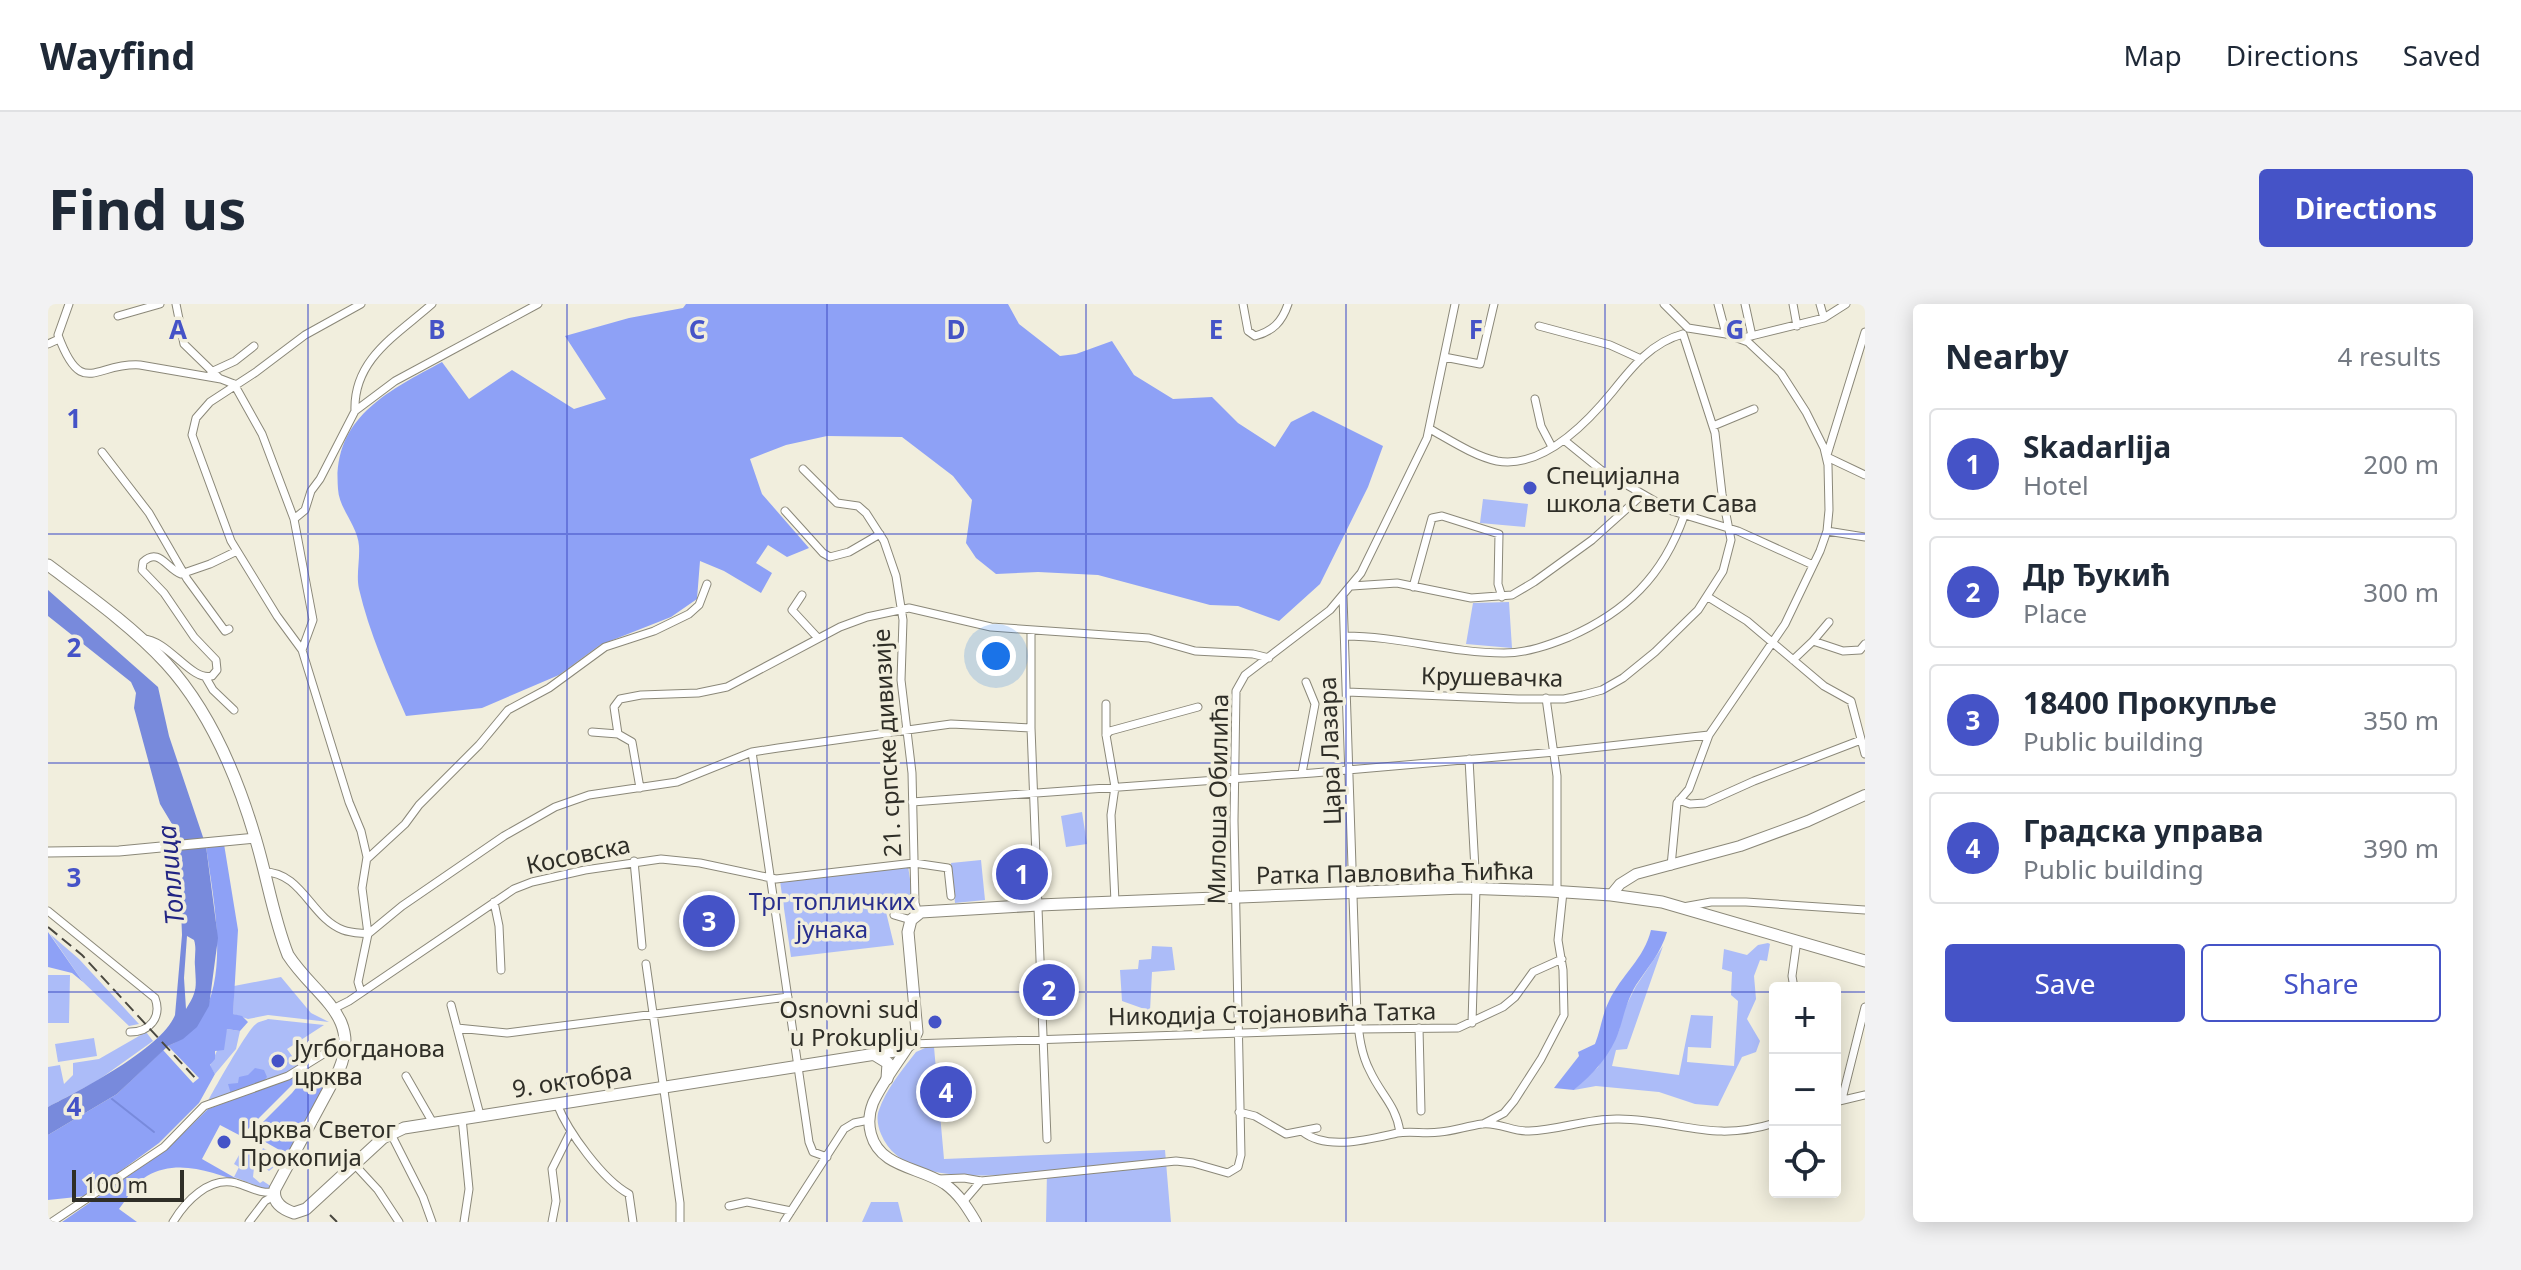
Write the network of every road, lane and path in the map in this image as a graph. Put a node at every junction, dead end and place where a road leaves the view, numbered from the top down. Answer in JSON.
{"nodes":[{"id":1,"x":69,"y":304,"type":"edge"},
{"id":2,"x":160,"y":304,"type":"edge"},
{"id":3,"x":176,"y":304,"type":"edge"},
{"id":4,"x":361,"y":304,"type":"edge"},
{"id":5,"x":432,"y":304,"type":"edge"},
{"id":6,"x":538,"y":304,"type":"edge"},
{"id":7,"x":1243,"y":304,"type":"edge"},
{"id":8,"x":1288,"y":304,"type":"edge"},
{"id":9,"x":1455,"y":304,"type":"edge"},
{"id":10,"x":1494,"y":304,"type":"edge"},
{"id":11,"x":1664,"y":304,"type":"edge"},
{"id":12,"x":1718,"y":304,"type":"edge"},
{"id":13,"x":1745,"y":304,"type":"edge"},
{"id":14,"x":1793,"y":304,"type":"edge"},
{"id":15,"x":1820,"y":304,"type":"edge"},
{"id":16,"x":1846,"y":304,"type":"edge"},
{"id":17,"x":118,"y":316,"type":"dead end"},
{"id":18,"x":1824,"y":318,"type":"junction"},
{"id":19,"x":1539,"y":326,"type":"dead end"},
{"id":20,"x":1797,"y":326,"type":"junction"},
{"id":21,"x":1686,"y":331,"type":"junction"},
{"id":22,"x":1865,"y":332,"type":"edge"},
{"id":23,"x":1726,"y":334,"type":"junction"},
{"id":24,"x":1752,"y":336,"type":"junction"},
{"id":25,"x":59,"y":339,"type":"junction"},
{"id":26,"x":1741,"y":339,"type":"junction"},
{"id":27,"x":48,"y":344,"type":"edge"},
{"id":28,"x":254,"y":346,"type":"dead end"},
{"id":29,"x":1444,"y":357,"type":"junction"},
{"id":30,"x":1641,"y":359,"type":"junction"},
{"id":31,"x":211,"y":372,"type":"junction"},
{"id":32,"x":221,"y":379,"type":"junction"},
{"id":33,"x":234,"y":384,"type":"junction"},
{"id":34,"x":1535,"y":399,"type":"dead end"},
{"id":35,"x":1754,"y":409,"type":"dead end"},
{"id":36,"x":355,"y":411,"type":"junction"},
{"id":37,"x":1713,"y":426,"type":"junction"},
{"id":38,"x":1430,"y":429,"type":"junction"},
{"id":39,"x":1564,"y":440,"type":"junction"},
{"id":40,"x":1552,"y":447,"type":"junction"},
{"id":41,"x":102,"y":452,"type":"dead end"},
{"id":42,"x":1827,"y":457,"type":"junction"},
{"id":43,"x":803,"y":469,"type":"dead end"},
{"id":44,"x":1865,"y":475,"type":"edge"},
{"id":45,"x":1642,"y":495,"type":"junction"},
{"id":46,"x":785,"y":511,"type":"dead end"},
{"id":47,"x":1684,"y":516,"type":"junction"},
{"id":48,"x":294,"y":519,"type":"junction"},
{"id":49,"x":1729,"y":527,"type":"junction"},
{"id":50,"x":1827,"y":531,"type":"junction"},
{"id":51,"x":880,"y":534,"type":"junction"},
{"id":52,"x":1865,"y":537,"type":"edge"},
{"id":53,"x":237,"y":551,"type":"junction"},
{"id":54,"x":48,"y":565,"type":"edge"},
{"id":55,"x":1813,"y":565,"type":"junction"},
{"id":56,"x":184,"y":573,"type":"junction"},
{"id":57,"x":707,"y":584,"type":"dead end"},
{"id":58,"x":1352,"y":586,"type":"junction"},
{"id":59,"x":1413,"y":587,"type":"junction"},
{"id":60,"x":802,"y":595,"type":"dead end"},
{"id":61,"x":1343,"y":597,"type":"junction"},
{"id":62,"x":1502,"y":597,"type":"junction"},
{"id":63,"x":1708,"y":597,"type":"junction"},
{"id":64,"x":781,"y":608,"type":"dead end"},
{"id":65,"x":901,"y":609,"type":"junction"},
{"id":66,"x":792,"y":610,"type":"junction"},
{"id":67,"x":1829,"y":622,"type":"dead end"},
{"id":68,"x":229,"y":629,"type":"dead end"},
{"id":69,"x":1031,"y":631,"type":"junction"},
{"id":70,"x":1345,"y":636,"type":"junction"},
{"id":71,"x":817,"y":637,"type":"junction"},
{"id":72,"x":141,"y":640,"type":"junction"},
{"id":73,"x":1813,"y":641,"type":"junction"},
{"id":74,"x":1772,"y":644,"type":"junction"},
{"id":75,"x":1865,"y":644,"type":"edge"},
{"id":76,"x":302,"y":650,"type":"junction"},
{"id":77,"x":1269,"y":658,"type":"junction"},
{"id":78,"x":1793,"y":660,"type":"junction"},
{"id":79,"x":206,"y":678,"type":"junction"},
{"id":80,"x":1306,"y":682,"type":"dead end"},
{"id":81,"x":1347,"y":692,"type":"junction"},
{"id":82,"x":1546,"y":698,"type":"junction"},
{"id":83,"x":1106,"y":704,"type":"dead end"},
{"id":84,"x":1198,"y":707,"type":"dead end"},
{"id":85,"x":234,"y":710,"type":"dead end"},
{"id":86,"x":1861,"y":722,"type":"edge"},
{"id":87,"x":907,"y":728,"type":"junction"},
{"id":88,"x":1031,"y":728,"type":"junction"},
{"id":89,"x":592,"y":732,"type":"dead end"},
{"id":90,"x":618,"y":734,"type":"junction"},
{"id":91,"x":1106,"y":735,"type":"junction"},
{"id":92,"x":1709,"y":735,"type":"junction"},
{"id":93,"x":1861,"y":740,"type":"junction"},
{"id":94,"x":752,"y":752,"type":"junction"},
{"id":95,"x":1555,"y":752,"type":"junction"},
{"id":96,"x":1865,"y":754,"type":"edge"},
{"id":97,"x":1469,"y":759,"type":"junction"},
{"id":98,"x":1350,"y":769,"type":"junction"},
{"id":99,"x":1302,"y":773,"type":"junction"},
{"id":100,"x":1234,"y":777,"type":"junction"},
{"id":101,"x":1115,"y":787,"type":"junction"},
{"id":102,"x":640,"y":788,"type":"junction"},
{"id":103,"x":1035,"y":793,"type":"junction"},
{"id":104,"x":1865,"y":795,"type":"edge"},
{"id":105,"x":1679,"y":800,"type":"junction"},
{"id":106,"x":912,"y":802,"type":"junction"},
{"id":107,"x":256,"y":838,"type":"junction"},
{"id":108,"x":48,"y":852,"type":"edge"},
{"id":109,"x":367,"y":859,"type":"junction"},
{"id":110,"x":634,"y":861,"type":"junction"},
{"id":111,"x":914,"y":863,"type":"junction"},
{"id":112,"x":1671,"y":866,"type":"junction"},
{"id":113,"x":264,"y":872,"type":"junction"},
{"id":114,"x":770,"y":878,"type":"junction"},
{"id":115,"x":1476,"y":888,"type":"junction"},
{"id":116,"x":1560,"y":892,"type":"junction"},
{"id":117,"x":1354,"y":893,"type":"junction"},
{"id":118,"x":1611,"y":895,"type":"junction"},
{"id":119,"x":951,"y":896,"type":"dead end"},
{"id":120,"x":1235,"y":898,"type":"junction"},
{"id":121,"x":494,"y":902,"type":"junction"},
{"id":122,"x":1115,"y":902,"type":"junction"},
{"id":123,"x":1039,"y":905,"type":"junction"},
{"id":124,"x":1681,"y":907,"type":"junction"},
{"id":125,"x":1865,"y":910,"type":"edge"},
{"id":126,"x":48,"y":911,"type":"edge"},
{"id":127,"x":894,"y":915,"type":"dead end"},
{"id":128,"x":914,"y":916,"type":"junction"},
{"id":129,"x":368,"y":934,"type":"junction"},
{"id":130,"x":1797,"y":940,"type":"junction"},
{"id":131,"x":642,"y":946,"type":"dead end"},
{"id":132,"x":1562,"y":959,"type":"junction"},
{"id":133,"x":1865,"y":961,"type":"edge"},
{"id":134,"x":646,"y":964,"type":"dead end"},
{"id":135,"x":501,"y":970,"type":"dead end"},
{"id":136,"x":1793,"y":982,"type":"edge"},
{"id":137,"x":361,"y":992,"type":"junction"},
{"id":138,"x":788,"y":997,"type":"junction"},
{"id":139,"x":451,"y":1005,"type":"dead end"},
{"id":140,"x":1865,"y":1007,"type":"edge"},
{"id":141,"x":333,"y":1009,"type":"junction"},
{"id":142,"x":653,"y":1014,"type":"junction"},
{"id":143,"x":1472,"y":1023,"type":"junction"},
{"id":144,"x":457,"y":1028,"type":"junction"},
{"id":145,"x":1419,"y":1028,"type":"junction"},
{"id":146,"x":1359,"y":1029,"type":"junction"},
{"id":147,"x":130,"y":1032,"type":"dead end"},
{"id":148,"x":1237,"y":1034,"type":"junction"},
{"id":149,"x":347,"y":1039,"type":"junction"},
{"id":150,"x":1043,"y":1040,"type":"junction"},
{"id":151,"x":911,"y":1044,"type":"junction"},
{"id":152,"x":874,"y":1054,"type":"junction"},
{"id":153,"x":796,"y":1066,"type":"junction"},
{"id":154,"x":406,"y":1076,"type":"dead end"},
{"id":155,"x":887,"y":1079,"type":"junction"},
{"id":156,"x":662,"y":1088,"type":"junction"},
{"id":157,"x":1841,"y":1094,"type":"edge"},
{"id":158,"x":1865,"y":1095,"type":"edge"},
{"id":159,"x":1841,"y":1101,"type":"edge"},
{"id":160,"x":557,"y":1104,"type":"junction"},
{"id":161,"x":1421,"y":1111,"type":"dead end"},
{"id":162,"x":1239,"y":1112,"type":"junction"},
{"id":163,"x":480,"y":1115,"type":"junction"},
{"id":164,"x":462,"y":1118,"type":"junction"},
{"id":165,"x":869,"y":1120,"type":"junction"},
{"id":166,"x":433,"y":1123,"type":"junction"},
{"id":167,"x":1483,"y":1124,"type":"junction"},
{"id":168,"x":1769,"y":1124,"type":"edge"},
{"id":169,"x":1317,"y":1128,"type":"dead end"},
{"id":170,"x":571,"y":1131,"type":"junction"},
{"id":171,"x":1303,"y":1132,"type":"junction"},
{"id":172,"x":1400,"y":1132,"type":"junction"},
{"id":173,"x":391,"y":1133,"type":"junction"},
{"id":174,"x":1047,"y":1139,"type":"dead end"},
{"id":175,"x":827,"y":1157,"type":"junction"},
{"id":176,"x":354,"y":1164,"type":"junction"},
{"id":177,"x":938,"y":1179,"type":"junction"},
{"id":178,"x":981,"y":1181,"type":"junction"},
{"id":179,"x":274,"y":1194,"type":"junction"},
{"id":180,"x":963,"y":1202,"type":"junction"},
{"id":181,"x":729,"y":1206,"type":"dead end"},
{"id":182,"x":791,"y":1211,"type":"junction"},
{"id":183,"x":296,"y":1217,"type":"edge"},
{"id":184,"x":629,"y":1220,"type":"edge"},
{"id":185,"x":52,"y":1222,"type":"edge"},
{"id":186,"x":173,"y":1222,"type":"edge"},
{"id":187,"x":249,"y":1222,"type":"edge"},
{"id":188,"x":399,"y":1222,"type":"edge"},
{"id":189,"x":432,"y":1222,"type":"edge"},
{"id":190,"x":464,"y":1222,"type":"edge"},
{"id":191,"x":552,"y":1222,"type":"edge"},
{"id":192,"x":680,"y":1222,"type":"edge"},
{"id":193,"x":784,"y":1222,"type":"edge"},
{"id":194,"x":976,"y":1222,"type":"edge"}],
"edges":[{"from":1,"to":25,"type":"street"},
{"from":2,"to":17,"type":"street"},
{"from":3,"to":31,"type":"street"},
{"from":4,"to":33,"type":"street"},
{"from":5,"to":36,"type":"street"},
{"from":6,"to":36,"type":"street"},
{"from":7,"to":8,"type":"street"},
{"from":9,"to":29,"type":"street","name":"Милоша Обилића"},
{"from":10,"to":29,"type":"street"},
{"from":11,"to":21,"type":"street"},
{"from":12,"to":23,"type":"street"},
{"from":13,"to":24,"type":"street"},
{"from":14,"to":20,"type":"street"},
{"from":15,"to":18,"type":"street"},
{"from":16,"to":18,"type":"street"},
{"from":18,"to":20,"type":"street"},
{"from":19,"to":30,"type":"street"},
{"from":20,"to":24,"type":"street"},
{"from":21,"to":23,"type":"street"},
{"from":21,"to":30,"type":"street"},
{"from":21,"to":37,"type":"street","name":"Крушевачка"},
{"from":22,"to":42,"type":"street"},
{"from":23,"to":26,"type":"street"},
{"from":24,"to":26,"type":"street"},
{"from":25,"to":27,"type":"street"},
{"from":25,"to":32,"type":"street"},
{"from":26,"to":42,"type":"street"},
{"from":28,"to":31,"type":"street"},
{"from":29,"to":38,"type":"street","name":"Милоша Обилића"},
{"from":30,"to":39,"type":"street"},
{"from":31,"to":32,"type":"street"},
{"from":32,"to":33,"type":"street"},
{"from":33,"to":48,"type":"street"},
{"from":33,"to":53,"type":"street"},
{"from":34,"to":40,"type":"street"},
{"from":35,"to":37,"type":"street"},
{"from":36,"to":48,"type":"street"},
{"from":37,"to":49,"type":"street","name":"Крушевачка"},
{"from":38,"to":40,"type":"street"},
{"from":38,"to":58,"type":"street","name":"Милоша Обилића"},
{"from":39,"to":40,"type":"street"},
{"from":39,"to":45,"type":"street"},
{"from":41,"to":56,"type":"street"},
{"from":42,"to":44,"type":"street"},
{"from":42,"to":50,"type":"street"},
{"from":43,"to":51,"type":"street","name":"21. српске дивизије"},
{"from":45,"to":47,"type":"street"},
{"from":45,"to":62,"type":"street"},
{"from":46,"to":51,"type":"street"},
{"from":47,"to":49,"type":"street"},
{"from":47,"to":70,"type":"street"},
{"from":48,"to":76,"type":"street"},
{"from":49,"to":55,"type":"street"},
{"from":49,"to":63,"type":"street","name":"Крушевачка"},
{"from":50,"to":52,"type":"street"},
{"from":50,"to":55,"type":"street"},
{"from":51,"to":65,"type":"street","name":"21. српске дивизије"},
{"from":53,"to":56,"type":"street"},
{"from":53,"to":76,"type":"street"},
{"from":54,"to":72,"type":"main road"},
{"from":55,"to":74,"type":"street"},
{"from":56,"to":68,"type":"street"},
{"from":56,"to":79,"type":"street"},
{"from":57,"to":109,"type":"street"},
{"from":58,"to":59,"type":"street"},
{"from":58,"to":61,"type":"street","name":"Милоша Обилића"},
{"from":59,"to":62,"type":"street"},
{"from":59,"to":62,"type":"street"},
{"from":60,"to":66,"type":"street"},
{"from":61,"to":70,"type":"street","name":"Цара Лазара"},
{"from":61,"to":77,"type":"street","name":"Милоша Обилића"},
{"from":63,"to":74,"type":"street"},
{"from":63,"to":82,"type":"street","name":"Крушевачка"},
{"from":64,"to":66,"type":"street"},
{"from":65,"to":69,"type":"street"},
{"from":65,"to":71,"type":"street"},
{"from":65,"to":87,"type":"street","name":"21. српске дивизије"},
{"from":66,"to":71,"type":"street"},
{"from":67,"to":73,"type":"street"},
{"from":69,"to":77,"type":"street"},
{"from":69,"to":88,"type":"street"},
{"from":70,"to":81,"type":"street","name":"Цара Лазара"},
{"from":71,"to":90,"type":"street"},
{"from":72,"to":79,"type":"street"},
{"from":72,"to":107,"type":"main road"},
{"from":73,"to":75,"type":"street"},
{"from":73,"to":78,"type":"street"},
{"from":74,"to":78,"type":"street"},
{"from":74,"to":92,"type":"street"},
{"from":76,"to":109,"type":"street"},
{"from":77,"to":100,"type":"street","name":"Милоша Обилића"},
{"from":78,"to":86,"type":"street"},
{"from":79,"to":85,"type":"street"},
{"from":80,"to":99,"type":"street"},
{"from":81,"to":82,"type":"street","name":"Крушевачка"},
{"from":81,"to":98,"type":"street","name":"Цара Лазара"},
{"from":82,"to":95,"type":"street"},
{"from":83,"to":91,"type":"street"},
{"from":84,"to":91,"type":"street"},
{"from":86,"to":93,"type":"street"},
{"from":87,"to":88,"type":"street"},
{"from":87,"to":94,"type":"street"},
{"from":87,"to":106,"type":"street","name":"21. српске дивизије"},
{"from":88,"to":103,"type":"street"},
{"from":89,"to":90,"type":"street"},
{"from":90,"to":102,"type":"street"},
{"from":91,"to":101,"type":"street"},
{"from":92,"to":95,"type":"street"},
{"from":92,"to":105,"type":"street"},
{"from":93,"to":96,"type":"street"},
{"from":93,"to":105,"type":"street"},
{"from":94,"to":102,"type":"street"},
{"from":94,"to":114,"type":"street"},
{"from":95,"to":97,"type":"street"},
{"from":95,"to":116,"type":"street"},
{"from":97,"to":98,"type":"street"},
{"from":97,"to":115,"type":"street"},
{"from":98,"to":99,"type":"street"},
{"from":98,"to":117,"type":"street","name":"Цара Лазара"},
{"from":99,"to":100,"type":"street"},
{"from":100,"to":101,"type":"street"},
{"from":100,"to":120,"type":"street","name":"Милоша Обилића"},
{"from":101,"to":103,"type":"street"},
{"from":101,"to":122,"type":"street"},
{"from":102,"to":129,"type":"street"},
{"from":103,"to":106,"type":"street"},
{"from":103,"to":123,"type":"street"},
{"from":104,"to":112,"type":"main road"},
{"from":105,"to":112,"type":"street"},
{"from":106,"to":111,"type":"street","name":"21. српске дивизије"},
{"from":107,"to":108,"type":"street"},
{"from":107,"to":113,"type":"main road"},
{"from":109,"to":129,"type":"street"},
{"from":110,"to":114,"type":"street","name":"Косовска"},
{"from":110,"to":121,"type":"street","name":"Косовска"},
{"from":110,"to":131,"type":"street"},
{"from":111,"to":114,"type":"street"},
{"from":111,"to":119,"type":"street"},
{"from":111,"to":128,"type":"street","name":"21. српске дивизије"},
{"from":112,"to":118,"type":"main road"},
{"from":113,"to":129,"type":"street"},
{"from":113,"to":141,"type":"main road"},
{"from":114,"to":138,"type":"street"},
{"from":115,"to":116,"type":"main road","name":"Ратка Павловића Ћићка"},
{"from":115,"to":117,"type":"main road","name":"Ратка Павловића Ћићка"},
{"from":115,"to":143,"type":"street"},
{"from":116,"to":118,"type":"main road","name":"Ратка Павловића Ћићка"},
{"from":116,"to":132,"type":"street"},
{"from":117,"to":120,"type":"main road","name":"Ратка Павловића Ћићка"},
{"from":117,"to":146,"type":"street","name":"Цара Лазара"},
{"from":118,"to":124,"type":"main road","name":"Ратка Павловића Ћићка"},
{"from":120,"to":122,"type":"main road","name":"Ратка Павловића Ћићка"},
{"from":120,"to":148,"type":"street","name":"Милоша Обилића"},
{"from":121,"to":135,"type":"street"},
{"from":121,"to":137,"type":"street","name":"Косовска"},
{"from":122,"to":123,"type":"main road","name":"Ратка Павловића Ћићка"},
{"from":123,"to":128,"type":"main road","name":"Ратка Павловића Ћићка"},
{"from":123,"to":150,"type":"street"},
{"from":124,"to":125,"type":"street"},
{"from":124,"to":130,"type":"main road","name":"Ратка Павловића Ћићка"},
{"from":126,"to":147,"type":"street"},
{"from":127,"to":128,"type":"street"},
{"from":128,"to":151,"type":"main road","name":"21. српске дивизије"},
{"from":129,"to":137,"type":"street"},
{"from":130,"to":133,"type":"main road","name":"Ратка Павловића Ћићка"},
{"from":130,"to":136,"type":"street"},
{"from":132,"to":143,"type":"street","name":"Никодија Стојановића Татка"},
{"from":132,"to":167,"type":"street"},
{"from":134,"to":142,"type":"street"},
{"from":137,"to":141,"type":"street","name":"Косовска"},
{"from":138,"to":142,"type":"street"},
{"from":138,"to":153,"type":"street"},
{"from":139,"to":144,"type":"street"},
{"from":140,"to":157,"type":"street"},
{"from":141,"to":149,"type":"main road"},
{"from":142,"to":144,"type":"street"},
{"from":142,"to":156,"type":"street"},
{"from":143,"to":145,"type":"street","name":"Никодија Стојановића Татка"},
{"from":144,"to":163,"type":"street"},
{"from":145,"to":146,"type":"street","name":"Никодија Стојановића Татка"},
{"from":145,"to":161,"type":"street"},
{"from":146,"to":148,"type":"street","name":"Никодија Стојановића Татка"},
{"from":146,"to":172,"type":"street","name":"Цара Лазара"},
{"from":148,"to":150,"type":"street","name":"Никодија Стојановића Татка"},
{"from":148,"to":162,"type":"street","name":"Милоша Обилића"},
{"from":149,"to":179,"type":"main road"},
{"from":149,"to":185,"type":"street"},
{"from":150,"to":151,"type":"street","name":"Никодија Стојановића Татка"},
{"from":150,"to":174,"type":"street"},
{"from":151,"to":152,"type":"main road","name":"9. октобра"},
{"from":151,"to":155,"type":"main road"},
{"from":152,"to":153,"type":"main road","name":"9. октобра"},
{"from":152,"to":155,"type":"main road"},
{"from":153,"to":156,"type":"main road","name":"9. октобра"},
{"from":153,"to":175,"type":"street"},
{"from":154,"to":166,"type":"street"},
{"from":155,"to":165,"type":"main road"},
{"from":156,"to":160,"type":"main road","name":"9. октобра"},
{"from":156,"to":192,"type":"street"},
{"from":158,"to":159,"type":"street"},
{"from":160,"to":163,"type":"main road","name":"9. октобра"},
{"from":160,"to":170,"type":"street"},
{"from":162,"to":171,"type":"street"},
{"from":162,"to":178,"type":"street","name":"Милоша Обилића"},
{"from":163,"to":164,"type":"main road","name":"9. октобра"},
{"from":164,"to":166,"type":"main road","name":"9. октобра"},
{"from":164,"to":190,"type":"street"},
{"from":165,"to":175,"type":"street"},
{"from":165,"to":177,"type":"main road"},
{"from":166,"to":173,"type":"main road","name":"9. октобра"},
{"from":167,"to":168,"type":"street"},
{"from":167,"to":172,"type":"street"},
{"from":169,"to":171,"type":"street"},
{"from":170,"to":184,"type":"street"},
{"from":170,"to":191,"type":"street"},
{"from":171,"to":172,"type":"street"},
{"from":173,"to":176,"type":"main road","name":"9. октобра"},
{"from":173,"to":189,"type":"street"},
{"from":175,"to":182,"type":"street"},
{"from":176,"to":183,"type":"main road","name":"9. октобра"},
{"from":176,"to":188,"type":"street"},
{"from":177,"to":178,"type":"street"},
{"from":177,"to":180,"type":"main road"},
{"from":178,"to":180,"type":"street"},
{"from":179,"to":183,"type":"main road","name":"9. октобра"},
{"from":179,"to":186,"type":"street"},
{"from":179,"to":187,"type":"street"},
{"from":180,"to":194,"type":"main road"},
{"from":181,"to":182,"type":"street"},
{"from":182,"to":193,"type":"street"}]}
